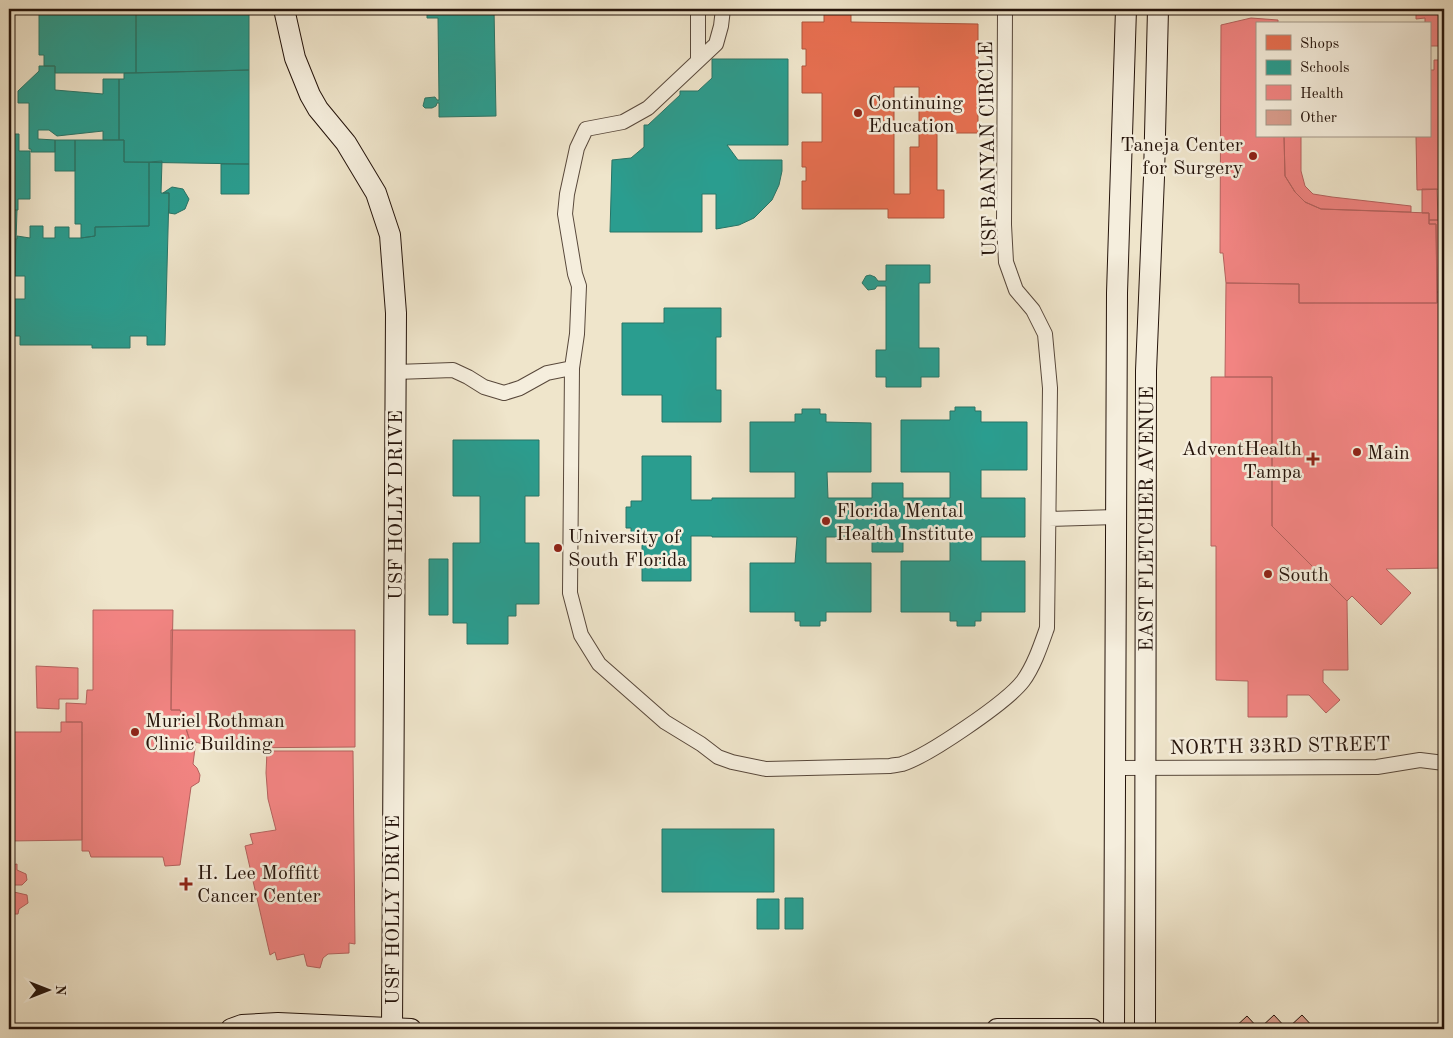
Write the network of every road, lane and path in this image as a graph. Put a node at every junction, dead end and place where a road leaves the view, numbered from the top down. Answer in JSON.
{"nodes":[{"id":1,"x":284,"y":9,"type":"edge"},
{"id":2,"x":698,"y":9,"type":"edge"},
{"id":3,"x":722,"y":9,"type":"edge"},
{"id":4,"x":1006,"y":9,"type":"edge"},
{"id":5,"x":1126,"y":9,"type":"edge"},
{"id":6,"x":1158,"y":9,"type":"edge"},
{"id":7,"x":698,"y":60,"type":"junction"},
{"id":8,"x":572,"y":368,"type":"junction"},
{"id":9,"x":396,"y":372,"type":"junction"},
{"id":10,"x":1116,"y":517,"type":"junction"},
{"id":11,"x":1049,"y":519,"type":"junction"},
{"id":12,"x":1444,"y":763,"type":"edge"},
{"id":13,"x":1116,"y":768,"type":"junction"},
{"id":14,"x":1145,"y":768,"type":"junction"},
{"id":15,"x":231,"y":1029,"type":"edge"},
{"id":16,"x":399,"y":1029,"type":"edge"},
{"id":17,"x":997,"y":1029,"type":"edge"},
{"id":18,"x":1092,"y":1029,"type":"edge"},
{"id":19,"x":1114,"y":1029,"type":"edge"},
{"id":20,"x":1145,"y":1029,"type":"edge"}],
"edges":[{"from":1,"to":9,"type":"main road","name":"USF HOLLY DRIVE"},
{"from":2,"to":7,"type":"street"},
{"from":3,"to":7,"type":"street","name":"USF BANYAN CIRCLE"},
{"from":4,"to":11,"type":"street","name":"USF BANYAN CIRCLE"},
{"from":5,"to":10,"type":"main road","name":"EAST FLETCHER AVENUE"},
{"from":6,"to":14,"type":"main road","name":"EAST FLETCHER AVENUE"},
{"from":7,"to":8,"type":"street","name":"USF BANYAN CIRCLE"},
{"from":8,"to":9,"type":"street"},
{"from":8,"to":11,"type":"street","name":"USF BANYAN CIRCLE"},
{"from":9,"to":16,"type":"main road","name":"USF HOLLY DRIVE"},
{"from":10,"to":11,"type":"street"},
{"from":10,"to":13,"type":"main road","name":"EAST FLETCHER AVENUE"},
{"from":12,"to":14,"type":"street","name":"NORTH 33RD STREET"},
{"from":13,"to":14,"type":"street","name":"NORTH 33RD STREET"},
{"from":13,"to":19,"type":"main road","name":"EAST FLETCHER AVENUE"},
{"from":14,"to":20,"type":"main road","name":"EAST FLETCHER AVENUE"},
{"from":15,"to":16,"type":"main road"},
{"from":17,"to":18,"type":"main road"}]}
